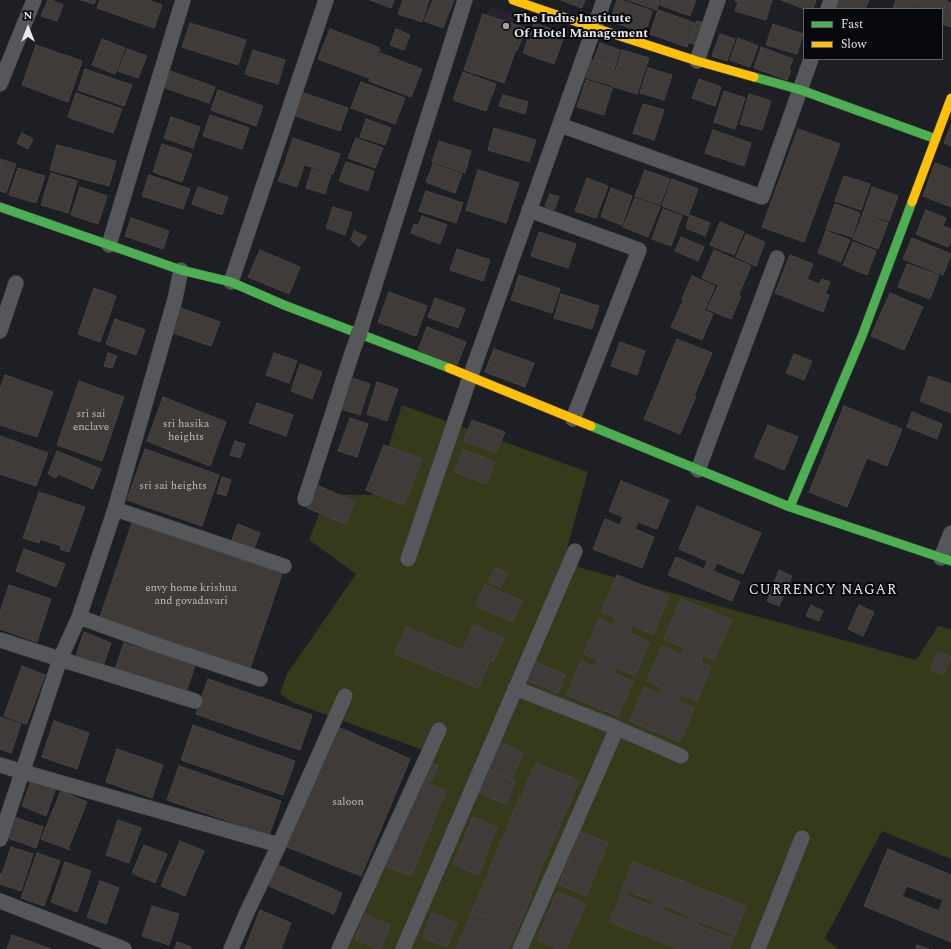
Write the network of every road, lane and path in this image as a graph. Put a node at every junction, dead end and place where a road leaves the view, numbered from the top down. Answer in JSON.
{"nodes":[{"id":1,"x":34,"y":0,"type":"edge"},
{"id":2,"x":183,"y":0,"type":"edge"},
{"id":3,"x":326,"y":0,"type":"edge"},
{"id":4,"x":465,"y":0,"type":"edge"},
{"id":5,"x":513,"y":0,"type":"edge"},
{"id":6,"x":604,"y":0,"type":"edge"},
{"id":7,"x":718,"y":0,"type":"edge"},
{"id":8,"x":595,"y":28,"type":"junction"},
{"id":9,"x":811,"y":60,"type":"edge"},
{"id":10,"x":697,"y":61,"type":"junction"},
{"id":11,"x":0,"y":84,"type":"edge"},
{"id":12,"x":801,"y":90,"type":"junction"},
{"id":13,"x":951,"y":98,"type":"edge"},
{"id":14,"x":560,"y":125,"type":"junction"},
{"id":15,"x":936,"y":139,"type":"junction"},
{"id":16,"x":0,"y":207,"type":"edge"},
{"id":17,"x":530,"y":210,"type":"junction"},
{"id":18,"x":109,"y":245,"type":"junction"},
{"id":19,"x":777,"y":258,"type":"dead end"},
{"id":20,"x":180,"y":275,"type":"junction"},
{"id":21,"x":231,"y":282,"type":"junction"},
{"id":22,"x":16,"y":283,"type":"dead end"},
{"id":23,"x":0,"y":330,"type":"edge"},
{"id":24,"x":360,"y":333,"type":"junction"},
{"id":25,"x":470,"y":380,"type":"junction"},
{"id":26,"x":573,"y":419,"type":"junction"},
{"id":27,"x":698,"y":470,"type":"junction"},
{"id":28,"x":305,"y":499,"type":"dead end"},
{"id":29,"x":790,"y":507,"type":"junction"},
{"id":30,"x":115,"y":509,"type":"junction"},
{"id":31,"x":951,"y":533,"type":"edge"},
{"id":32,"x":575,"y":551,"type":"dead end"},
{"id":33,"x":408,"y":559,"type":"dead end"},
{"id":34,"x":946,"y":560,"type":"edge"},
{"id":35,"x":284,"y":566,"type":"dead end"},
{"id":36,"x":79,"y":617,"type":"junction"},
{"id":37,"x":0,"y":640,"type":"edge"},
{"id":38,"x":60,"y":659,"type":"junction"},
{"id":39,"x":260,"y":679,"type":"dead end"},
{"id":40,"x":515,"y":688,"type":"junction"},
{"id":41,"x":345,"y":696,"type":"dead end"},
{"id":42,"x":195,"y":700,"type":"dead end"},
{"id":43,"x":617,"y":728,"type":"junction"},
{"id":44,"x":438,"y":730,"type":"dead end"},
{"id":45,"x":681,"y":756,"type":"dead end"},
{"id":46,"x":0,"y":765,"type":"edge"},
{"id":47,"x":23,"y":772,"type":"junction"},
{"id":48,"x":802,"y":838,"type":"dead end"},
{"id":49,"x":0,"y":839,"type":"edge"},
{"id":50,"x":279,"y":845,"type":"junction"},
{"id":51,"x":0,"y":902,"type":"edge"},
{"id":52,"x":124,"y":949,"type":"edge"},
{"id":53,"x":231,"y":949,"type":"edge"},
{"id":54,"x":339,"y":949,"type":"edge"},
{"id":55,"x":402,"y":949,"type":"edge"},
{"id":56,"x":520,"y":949,"type":"edge"},
{"id":57,"x":758,"y":949,"type":"edge"}],
"edges":[{"from":1,"to":11,"type":"street"},
{"from":2,"to":18,"type":"street"},
{"from":3,"to":21,"type":"street"},
{"from":4,"to":24,"type":"street"},
{"from":5,"to":8,"type":"street"},
{"from":6,"to":8,"type":"street"},
{"from":7,"to":10,"type":"street"},
{"from":8,"to":10,"type":"street"},
{"from":8,"to":14,"type":"street"},
{"from":9,"to":12,"type":"street"},
{"from":10,"to":12,"type":"street"},
{"from":12,"to":14,"type":"street"},
{"from":12,"to":15,"type":"street"},
{"from":13,"to":15,"type":"street"},
{"from":14,"to":17,"type":"street"},
{"from":15,"to":29,"type":"street"},
{"from":16,"to":18,"type":"street"},
{"from":17,"to":25,"type":"street"},
{"from":17,"to":26,"type":"street"},
{"from":18,"to":20,"type":"street"},
{"from":19,"to":27,"type":"street"},
{"from":20,"to":21,"type":"street"},
{"from":20,"to":30,"type":"street"},
{"from":21,"to":24,"type":"street"},
{"from":22,"to":23,"type":"street"},
{"from":24,"to":25,"type":"street"},
{"from":24,"to":28,"type":"street","bridge":true},
{"from":25,"to":26,"type":"street"},
{"from":25,"to":33,"type":"street"},
{"from":26,"to":27,"type":"street"},
{"from":27,"to":29,"type":"street"},
{"from":29,"to":34,"type":"street"},
{"from":30,"to":35,"type":"street"},
{"from":30,"to":36,"type":"street"},
{"from":31,"to":34,"type":"street"},
{"from":32,"to":40,"type":"street"},
{"from":36,"to":38,"type":"street"},
{"from":36,"to":39,"type":"street"},
{"from":37,"to":38,"type":"street"},
{"from":38,"to":42,"type":"street"},
{"from":38,"to":47,"type":"street"},
{"from":40,"to":43,"type":"street"},
{"from":40,"to":55,"type":"street"},
{"from":41,"to":50,"type":"street"},
{"from":43,"to":45,"type":"street"},
{"from":43,"to":56,"type":"street"},
{"from":44,"to":54,"type":"street"},
{"from":46,"to":47,"type":"street"},
{"from":47,"to":49,"type":"street"},
{"from":47,"to":50,"type":"street"},
{"from":48,"to":57,"type":"street"},
{"from":50,"to":53,"type":"street"},
{"from":51,"to":52,"type":"street"}]}
